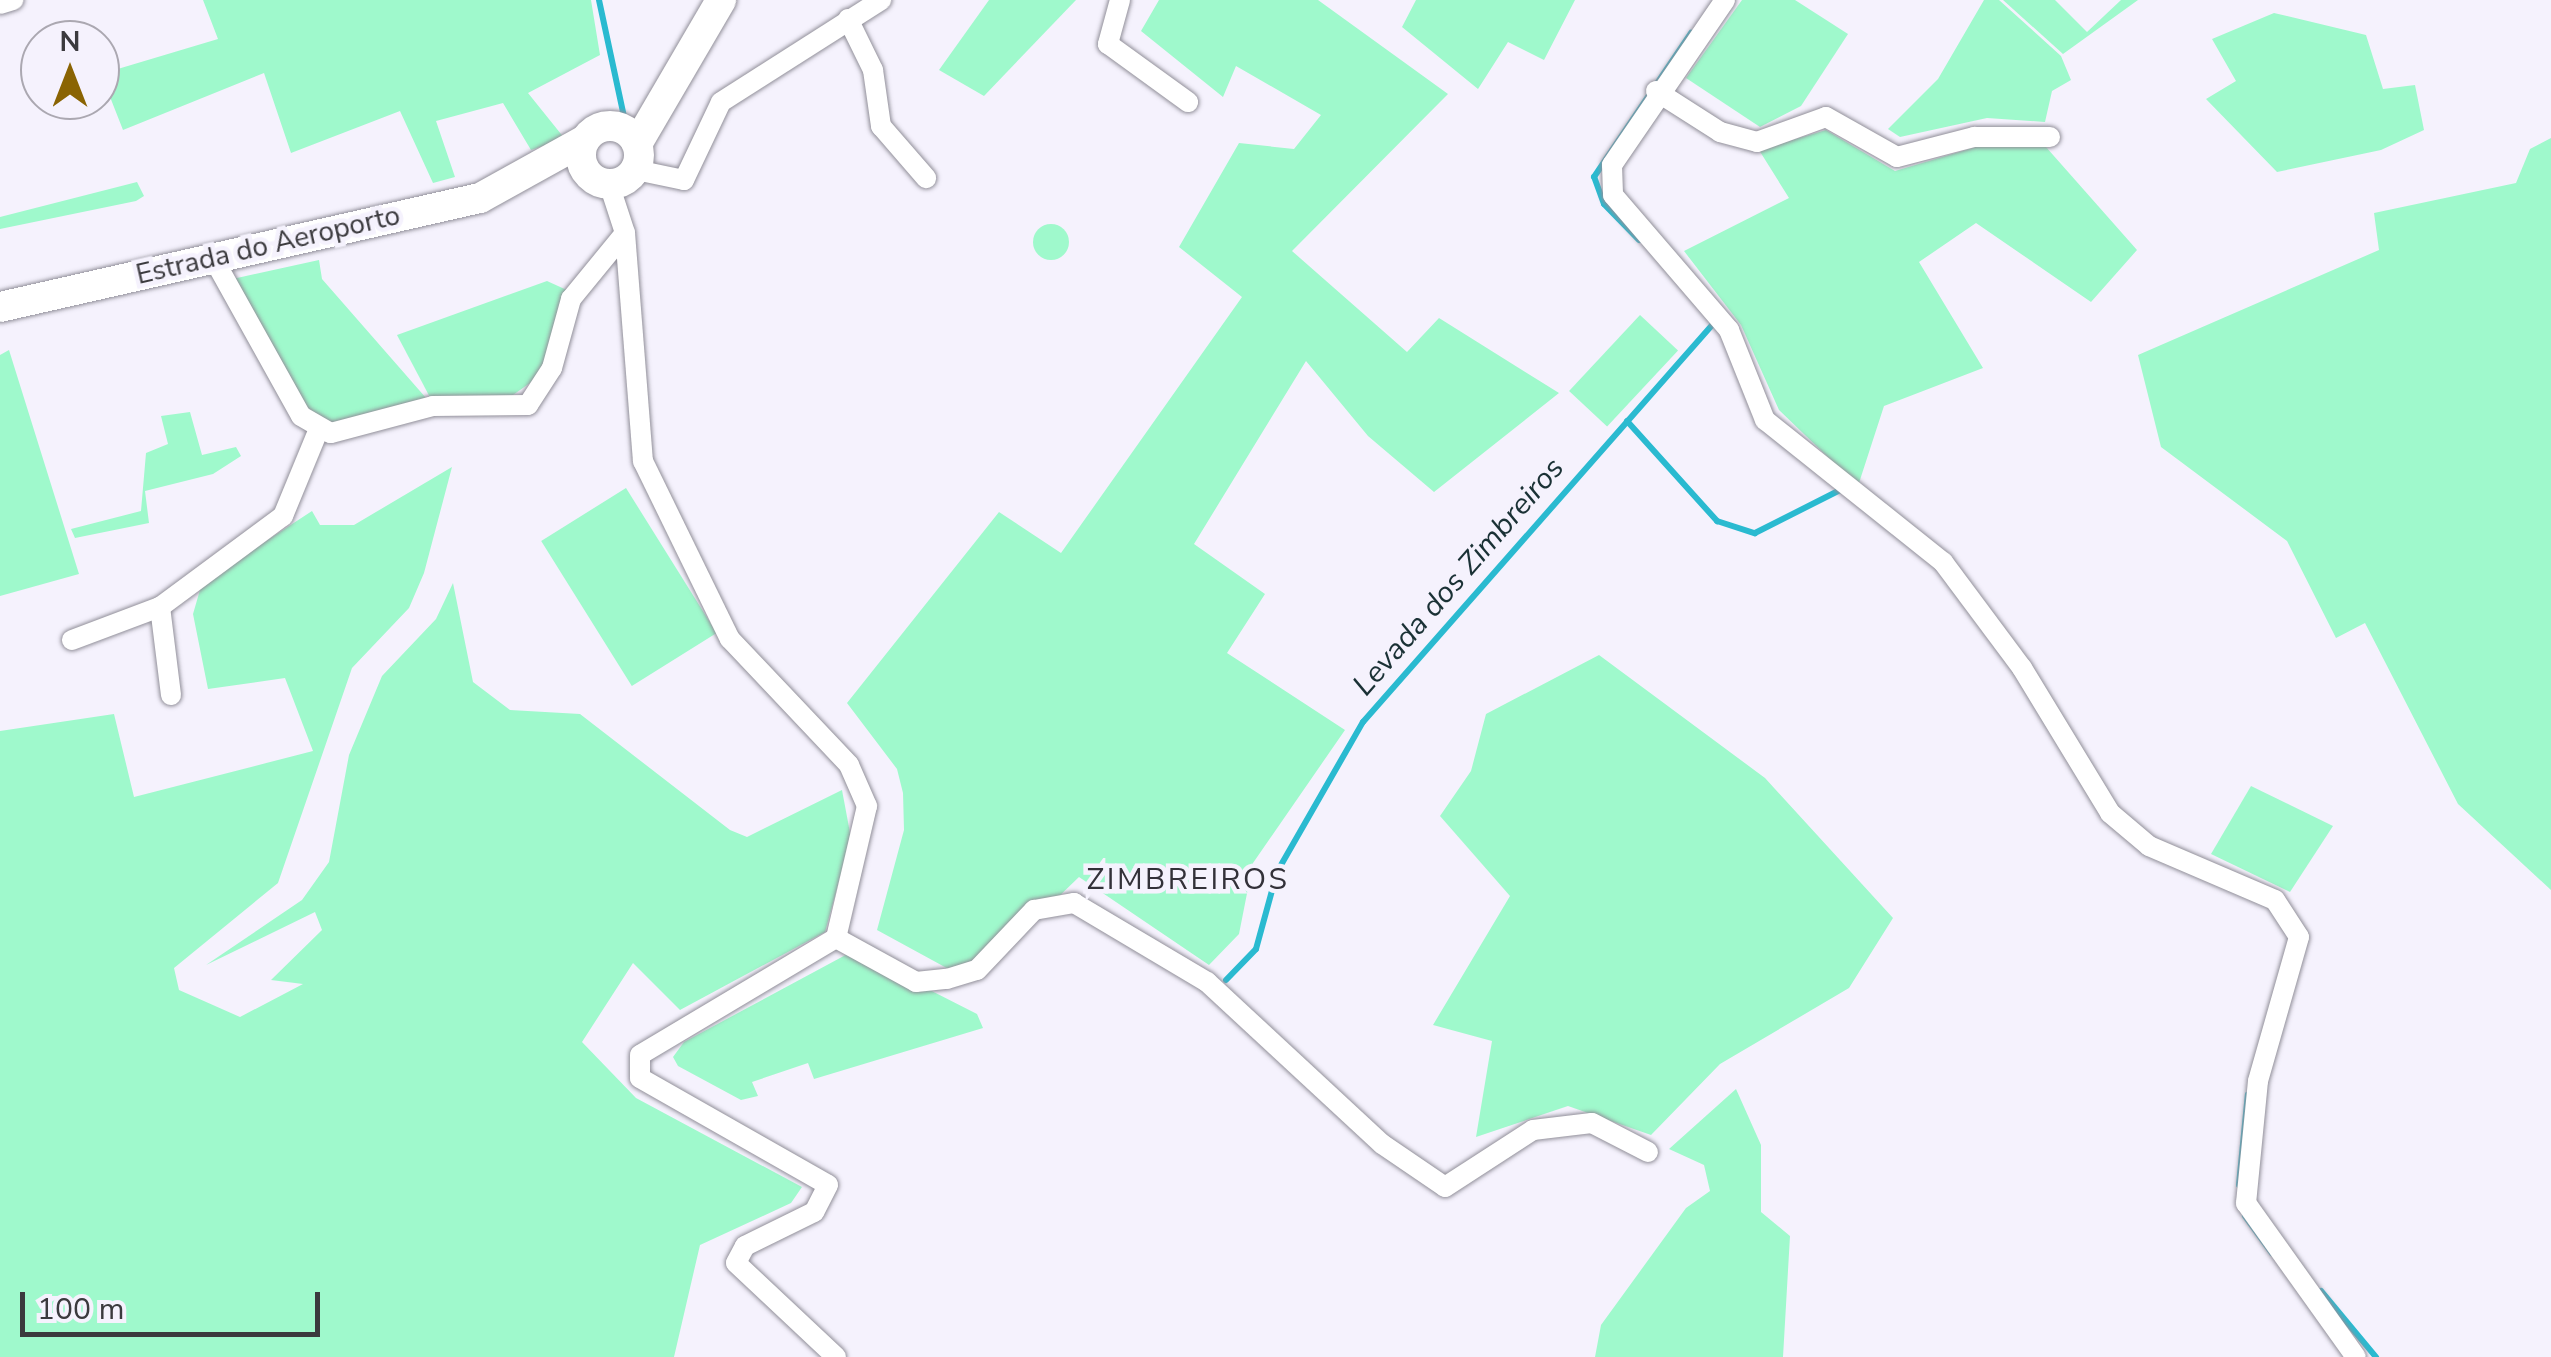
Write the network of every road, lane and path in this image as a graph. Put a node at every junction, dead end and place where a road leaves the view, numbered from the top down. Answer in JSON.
{"nodes":[{"id":1,"x":13,"y":0,"type":"edge"},
{"id":2,"x":721,"y":0,"type":"edge"},
{"id":3,"x":881,"y":0,"type":"edge"},
{"id":4,"x":1120,"y":0,"type":"edge"},
{"id":5,"x":1725,"y":0,"type":"edge"},
{"id":6,"x":0,"y":4,"type":"edge"},
{"id":7,"x":848,"y":19,"type":"junction"},
{"id":8,"x":1656,"y":91,"type":"junction"},
{"id":9,"x":1188,"y":102,"type":"dead end"},
{"id":10,"x":2050,"y":137,"type":"dead end"},
{"id":11,"x":617,"y":160,"type":"junction"},
{"id":12,"x":534,"y":176,"type":"junction"},
{"id":13,"x":926,"y":178,"type":"dead end"},
{"id":14,"x":624,"y":233,"type":"junction"},
{"id":15,"x":212,"y":256,"type":"junction"},
{"id":16,"x":0,"y":307,"type":"edge"},
{"id":17,"x":318,"y":431,"type":"junction"},
{"id":18,"x":160,"y":607,"type":"junction"},
{"id":19,"x":72,"y":640,"type":"dead end"},
{"id":20,"x":171,"y":695,"type":"dead end"},
{"id":21,"x":836,"y":938,"type":"junction"},
{"id":22,"x":1648,"y":1152,"type":"dead end"},
{"id":23,"x":836,"y":1357,"type":"edge"},
{"id":24,"x":2356,"y":1357,"type":"edge"}],
"edges":[{"from":1,"to":6,"type":"street"},
{"from":2,"to":11,"type":"main road"},
{"from":3,"to":7,"type":"street"},
{"from":4,"to":9,"type":"street"},
{"from":5,"to":8,"type":"street"},
{"from":7,"to":11,"type":"street"},
{"from":7,"to":13,"type":"street"},
{"from":8,"to":10,"type":"street"},
{"from":8,"to":24,"type":"street"},
{"from":11,"to":12,"type":"main road","name":"Estrada do Aeroporto"},
{"from":11,"to":12,"type":"main road","name":"Estrada do Aeroporto"},
{"from":11,"to":14,"type":"street"},
{"from":12,"to":15,"type":"main road","name":"Estrada do Aeroporto"},
{"from":14,"to":17,"type":"street"},
{"from":14,"to":21,"type":"street"},
{"from":15,"to":16,"type":"main road","name":"Estrada do Aeroporto"},
{"from":15,"to":17,"type":"street"},
{"from":17,"to":18,"type":"street"},
{"from":18,"to":19,"type":"street"},
{"from":18,"to":20,"type":"street"},
{"from":21,"to":22,"type":"street"},
{"from":21,"to":23,"type":"street"}]}
